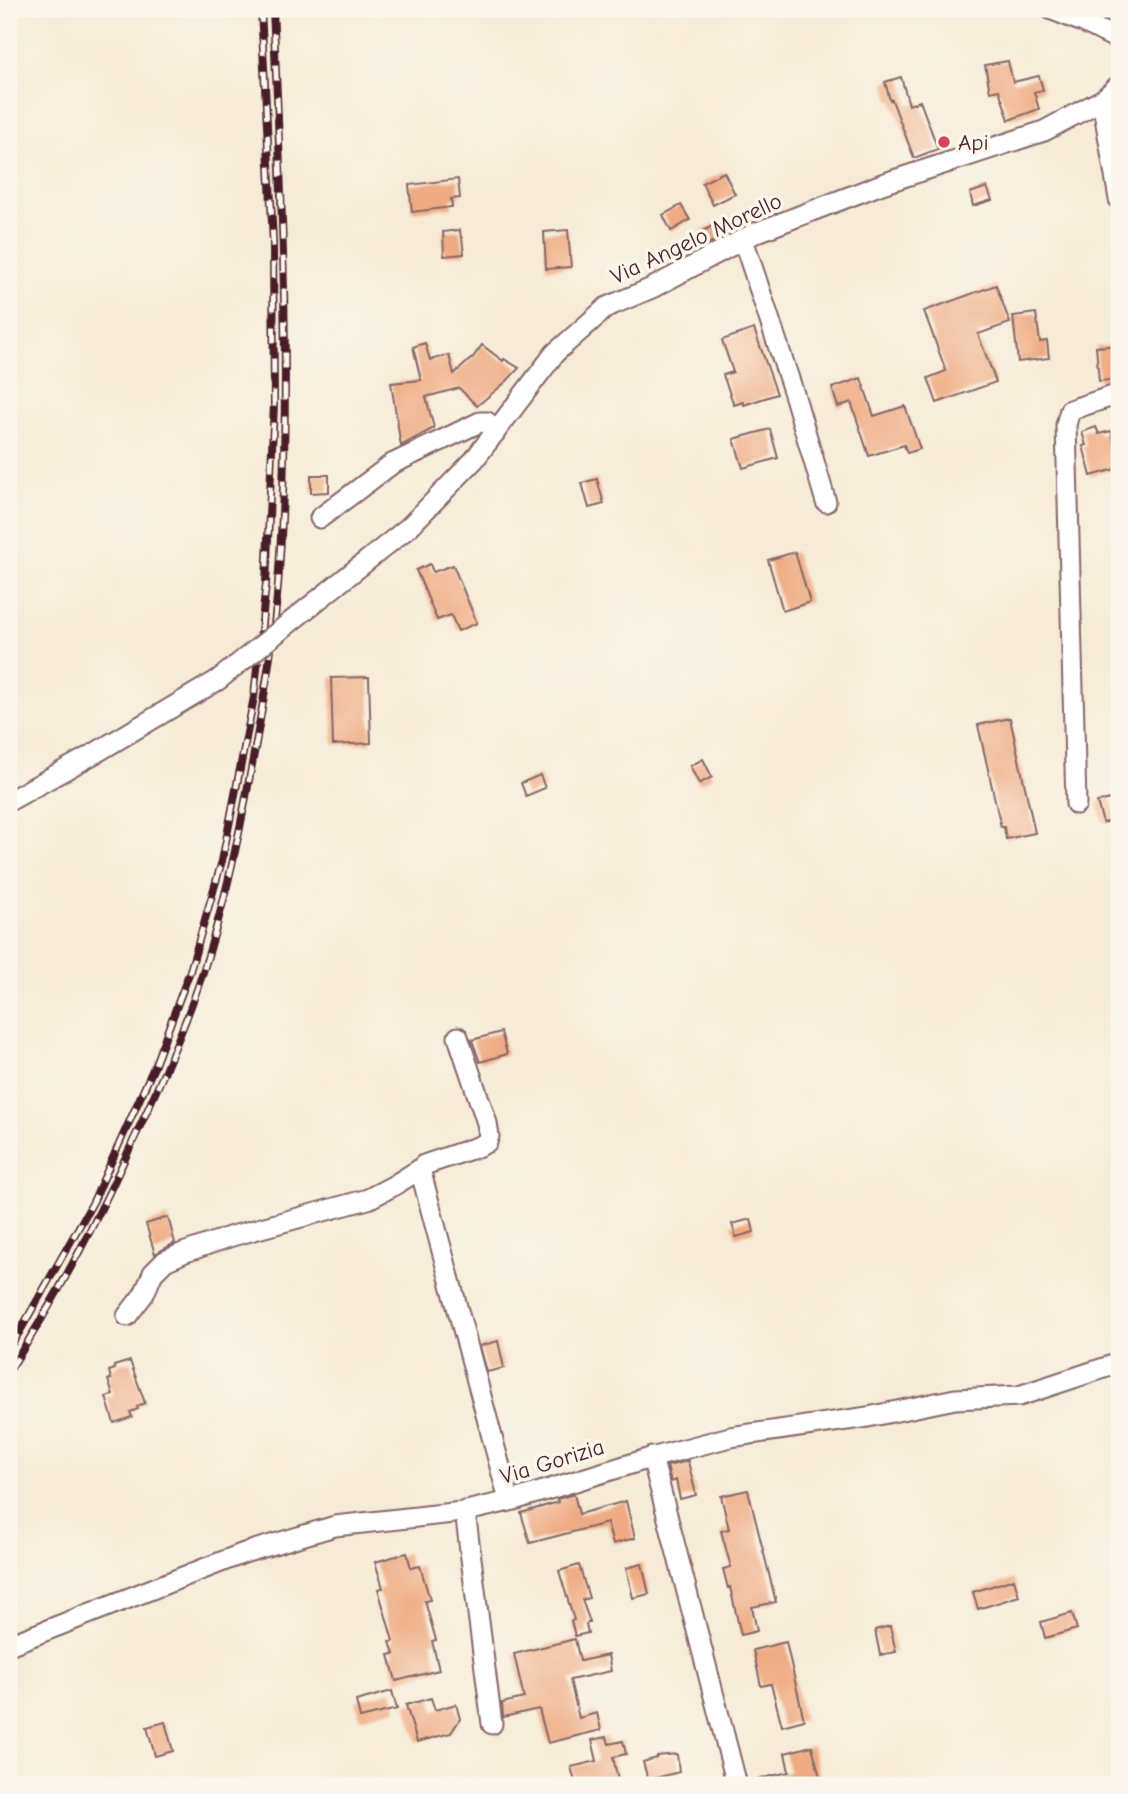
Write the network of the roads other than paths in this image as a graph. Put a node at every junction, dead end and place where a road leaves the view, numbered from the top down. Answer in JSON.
{"nodes":[{"id":1,"x":1050,"y":9,"type":"edge"},
{"id":2,"x":1119,"y":40,"type":"edge"},
{"id":3,"x":1119,"y":85,"type":"edge"},
{"id":4,"x":1102,"y":100,"type":"junction"},
{"id":5,"x":1119,"y":200,"type":"edge"},
{"id":6,"x":743,"y":239,"type":"junction"},
{"id":7,"x":1119,"y":394,"type":"edge"},
{"id":8,"x":495,"y":433,"type":"junction"},
{"id":9,"x":826,"y":502,"type":"dead end"},
{"id":10,"x":320,"y":518,"type":"dead end"},
{"id":11,"x":9,"y":802,"type":"edge"},
{"id":12,"x":1076,"y":804,"type":"dead end"},
{"id":13,"x":458,"y":1038,"type":"dead end"},
{"id":14,"x":420,"y":1169,"type":"junction"},
{"id":15,"x":127,"y":1317,"type":"dead end"},
{"id":16,"x":1119,"y":1363,"type":"edge"},
{"id":17,"x":652,"y":1457,"type":"junction"},
{"id":18,"x":509,"y":1500,"type":"junction"},
{"id":19,"x":465,"y":1511,"type":"junction"},
{"id":20,"x":9,"y":1645,"type":"edge"},
{"id":21,"x":492,"y":1724,"type":"dead end"},
{"id":22,"x":737,"y":1785,"type":"edge"}],
"edges":[{"from":1,"to":2,"type":"street"},
{"from":3,"to":4,"type":"street","name":"Via Angelo Morello"},
{"from":4,"to":5,"type":"street"},
{"from":4,"to":6,"type":"street","name":"Via Angelo Morello"},
{"from":6,"to":8,"type":"street","name":"Via Angelo Morello"},
{"from":6,"to":9,"type":"street"},
{"from":7,"to":12,"type":"street"},
{"from":8,"to":10,"type":"street"},
{"from":8,"to":11,"type":"street","name":"Via Angelo Morello","bridge":true},
{"from":13,"to":14,"type":"street"},
{"from":14,"to":15,"type":"street"},
{"from":14,"to":18,"type":"street"},
{"from":16,"to":17,"type":"street","name":"Via Gorizia"},
{"from":17,"to":18,"type":"street","name":"Via Gorizia"},
{"from":17,"to":22,"type":"street"},
{"from":18,"to":19,"type":"street","name":"Via Gorizia"},
{"from":19,"to":20,"type":"street","name":"Via Gorizia"},
{"from":19,"to":21,"type":"street"}]}
